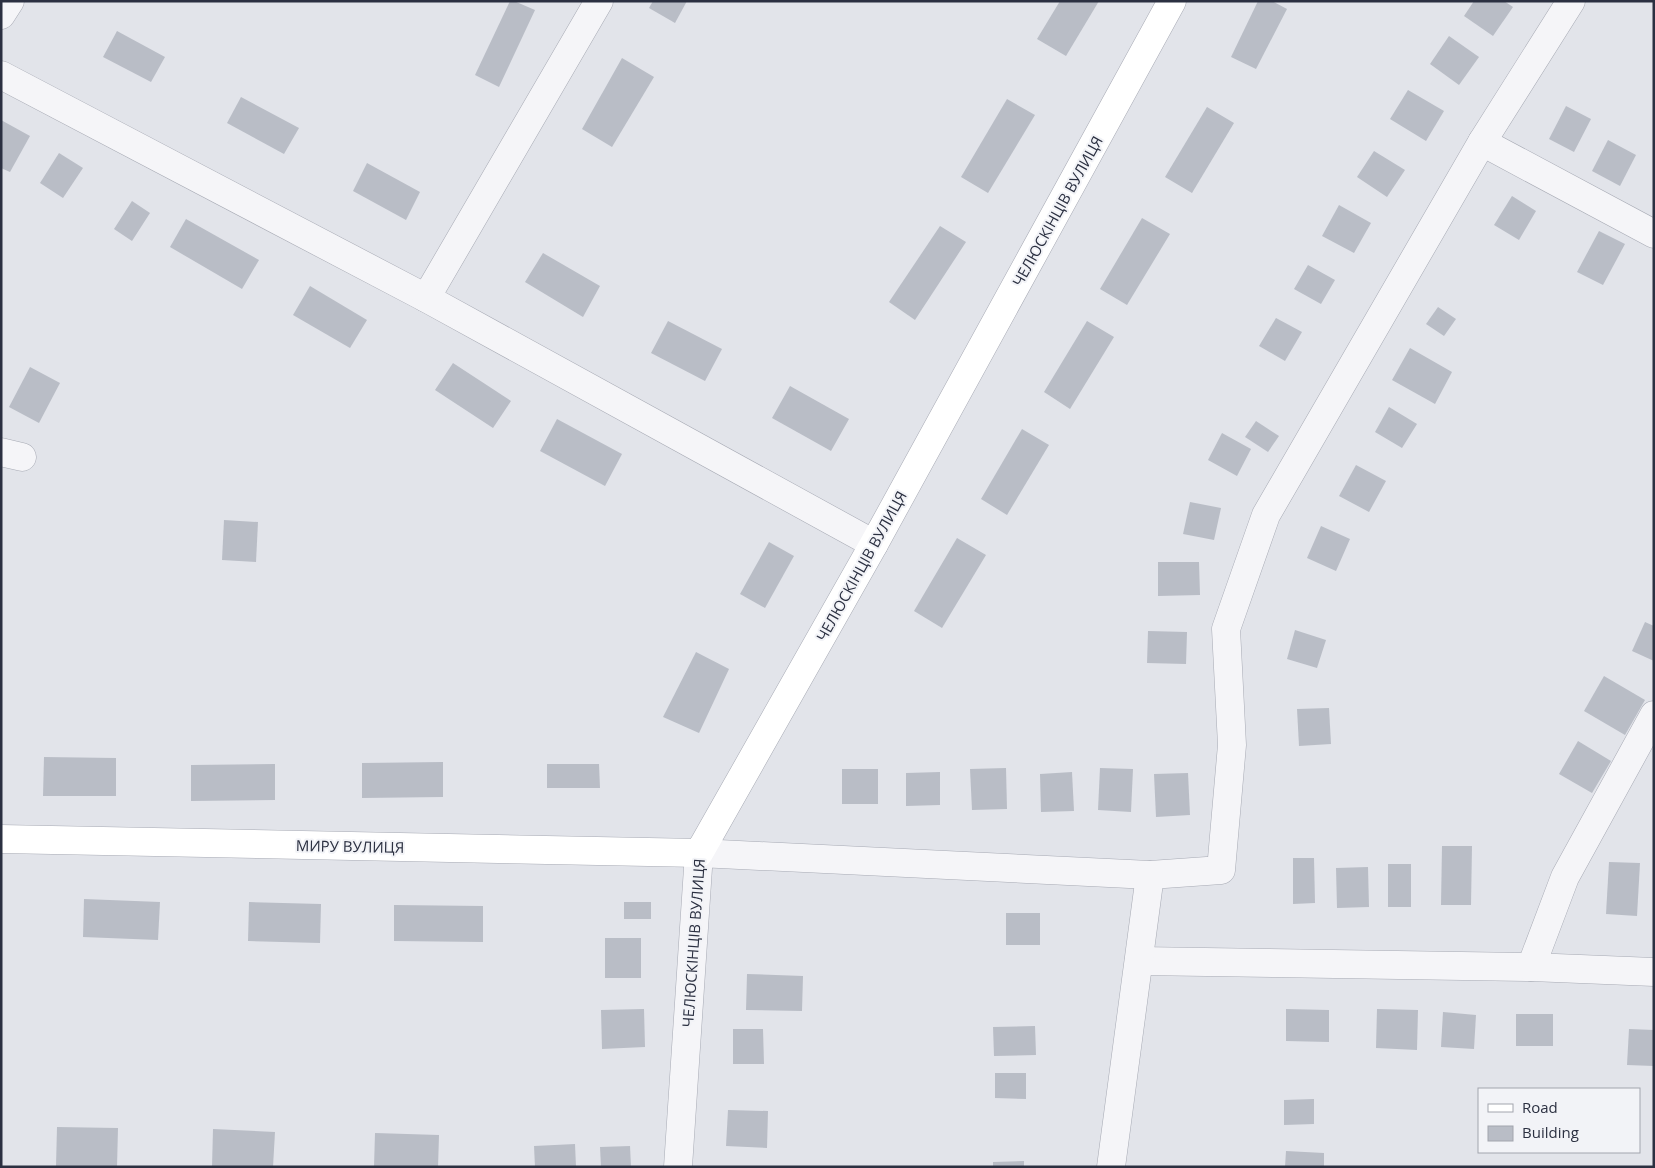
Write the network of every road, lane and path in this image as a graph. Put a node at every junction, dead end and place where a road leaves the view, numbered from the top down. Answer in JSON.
{"nodes":[{"id":1,"x":10,"y":1,"type":"edge"},
{"id":2,"x":599,"y":1,"type":"edge"},
{"id":3,"x":1172,"y":1,"type":"edge"},
{"id":4,"x":1570,"y":1,"type":"edge"},
{"id":5,"x":1,"y":16,"type":"edge"},
{"id":6,"x":1,"y":75,"type":"edge"},
{"id":7,"x":1482,"y":142,"type":"junction"},
{"id":8,"x":1654,"y":234,"type":"edge"},
{"id":9,"x":426,"y":298,"type":"junction"},
{"id":10,"x":874,"y":544,"type":"junction"},
{"id":11,"x":1654,"y":715,"type":"edge"},
{"id":12,"x":1,"y":839,"type":"edge"},
{"id":13,"x":699,"y":853,"type":"junction"},
{"id":14,"x":1150,"y":875,"type":"junction"},
{"id":15,"x":1138,"y":962,"type":"junction"},
{"id":16,"x":1531,"y":967,"type":"junction"},
{"id":17,"x":1654,"y":972,"type":"edge"},
{"id":18,"x":678,"y":1167,"type":"edge"},
{"id":19,"x":1111,"y":1167,"type":"edge"}],
"edges":[{"from":1,"to":5,"type":"street"},
{"from":2,"to":9,"type":"street"},
{"from":3,"to":10,"type":"main road","name":"ЧЕЛЮСКІНЦІВ ВУЛИЦЯ"},
{"from":4,"to":7,"type":"street"},
{"from":6,"to":9,"type":"street"},
{"from":7,"to":8,"type":"street"},
{"from":7,"to":14,"type":"street"},
{"from":9,"to":10,"type":"street"},
{"from":10,"to":13,"type":"main road","name":"ЧЕЛЮСКІНЦІВ ВУЛИЦЯ"},
{"from":11,"to":16,"type":"street"},
{"from":12,"to":13,"type":"main road","name":"МИРУ ВУЛИЦЯ"},
{"from":13,"to":14,"type":"street"},
{"from":13,"to":18,"type":"street","name":"ЧЕЛЮСКІНЦІВ ВУЛИЦЯ"},
{"from":14,"to":15,"type":"street"},
{"from":15,"to":16,"type":"street"},
{"from":15,"to":19,"type":"street"},
{"from":16,"to":17,"type":"street"}]}
